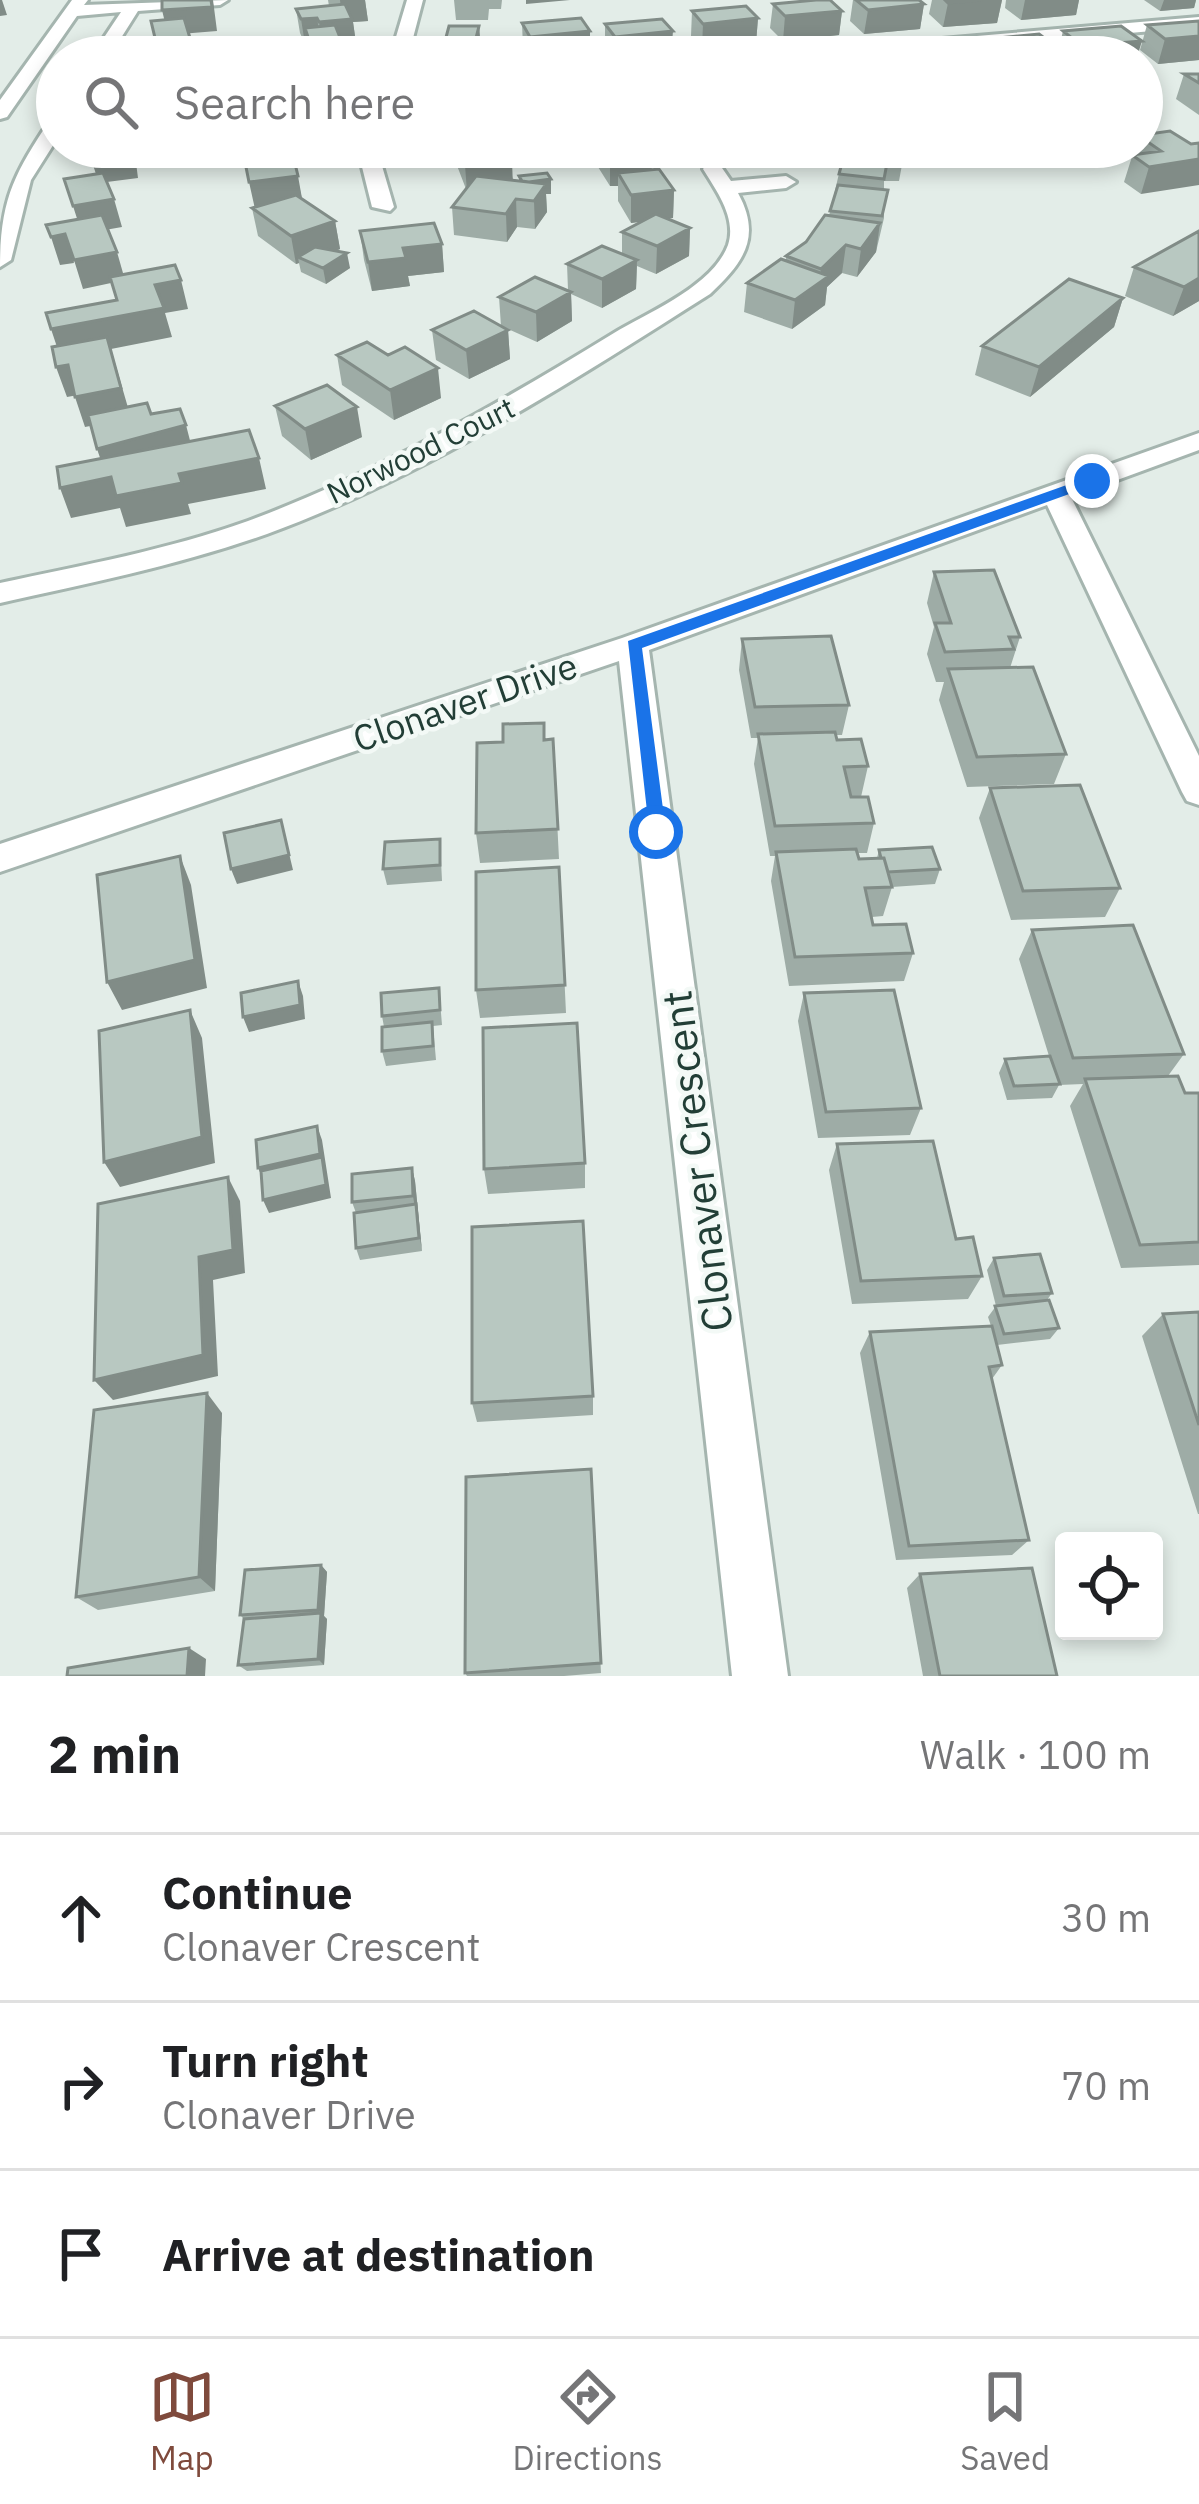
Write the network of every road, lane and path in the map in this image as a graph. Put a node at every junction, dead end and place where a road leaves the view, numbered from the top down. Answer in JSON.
{"nodes":[{"id":1,"x":220,"y":0,"type":"edge"},
{"id":2,"x":415,"y":0,"type":"edge"},
{"id":3,"x":78,"y":5,"type":"edge"},
{"id":4,"x":133,"y":7,"type":"junction"},
{"id":5,"x":1120,"y":14,"type":"dead end"},
{"id":6,"x":1199,"y":22,"type":"edge"},
{"id":7,"x":1138,"y":27,"type":"junction"},
{"id":8,"x":56,"y":36,"type":"edge"},
{"id":9,"x":114,"y":36,"type":"edge"},
{"id":10,"x":405,"y":36,"type":"edge"},
{"id":11,"x":1033,"y":36,"type":"edge"},
{"id":12,"x":36,"y":63,"type":"edge"},
{"id":13,"x":0,"y":113,"type":"edge"},
{"id":14,"x":36,"y":157,"type":"edge"},
{"id":15,"x":372,"y":168,"type":"edge"},
{"id":16,"x":786,"y":182,"type":"dead end"},
{"id":17,"x":383,"y":207,"type":"dead end"},
{"id":18,"x":0,"y":260,"type":"edge"},
{"id":19,"x":1199,"y":441,"type":"edge"},
{"id":20,"x":1056,"y":494,"type":"junction"},
{"id":21,"x":0,"y":593,"type":"edge"},
{"id":22,"x":634,"y":645,"type":"junction"},
{"id":23,"x":1199,"y":792,"type":"edge"},
{"id":24,"x":0,"y":858,"type":"edge"},
{"id":25,"x":760,"y":1676,"type":"edge"}],
"edges":[{"from":1,"to":4,"type":"street"},
{"from":2,"to":10,"type":"street"},
{"from":3,"to":4,"type":"street"},
{"from":3,"to":8,"type":"street"},
{"from":4,"to":9,"type":"street"},
{"from":5,"to":7,"type":"street"},
{"from":6,"to":7,"type":"street"},
{"from":7,"to":11,"type":"street"},
{"from":12,"to":13,"type":"street"},
{"from":14,"to":18,"type":"street"},
{"from":15,"to":17,"type":"street"},
{"from":16,"to":21,"type":"street","name":"Norwood Court"},
{"from":19,"to":20,"type":"street","name":"Clonaver Drive"},
{"from":20,"to":22,"type":"street","name":"Clonaver Drive"},
{"from":20,"to":23,"type":"street"},
{"from":22,"to":24,"type":"street","name":"Clonaver Drive"},
{"from":22,"to":25,"type":"street","name":"Clonaver Crescent"}]}
